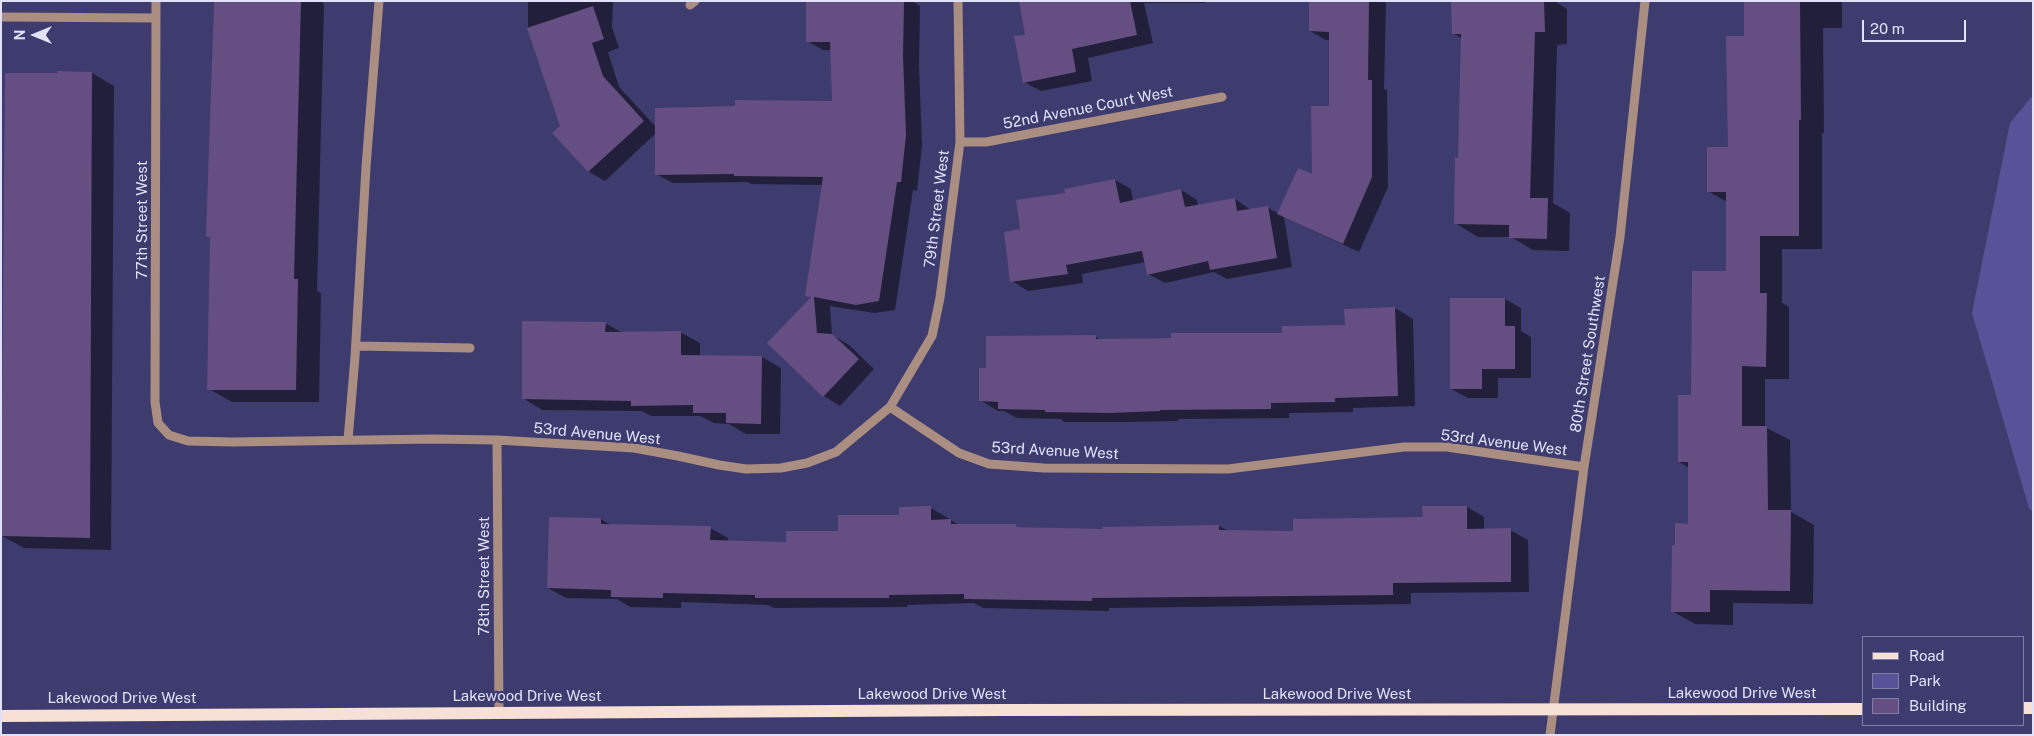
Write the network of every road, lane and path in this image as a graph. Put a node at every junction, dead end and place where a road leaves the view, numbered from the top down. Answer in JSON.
{"nodes":[{"id":1,"x":156,"y":1,"type":"edge"},
{"id":2,"x":379,"y":1,"type":"edge"},
{"id":3,"x":958,"y":1,"type":"edge"},
{"id":4,"x":1645,"y":1,"type":"edge"},
{"id":5,"x":1,"y":17,"type":"edge"},
{"id":6,"x":156,"y":18,"type":"junction"},
{"id":7,"x":1222,"y":97,"type":"dead end"},
{"id":8,"x":960,"y":142,"type":"junction"},
{"id":9,"x":356,"y":346,"type":"junction"},
{"id":10,"x":470,"y":348,"type":"dead end"},
{"id":11,"x":890,"y":407,"type":"junction"},
{"id":12,"x":169,"y":436,"type":"joint"},
{"id":13,"x":348,"y":440,"type":"junction"},
{"id":14,"x":497,"y":440,"type":"junction"},
{"id":15,"x":1584,"y":467,"type":"junction"},
{"id":16,"x":1862,"y":709,"type":"edge"},
{"id":17,"x":1553,"y":710,"type":"junction"},
{"id":18,"x":499,"y":712,"type":"junction"},
{"id":19,"x":1,"y":716,"type":"edge"},
{"id":20,"x":1550,"y":735,"type":"edge"}],
"edges":[{"from":1,"to":6,"type":"street","name":"77th Street West"},
{"from":2,"to":9,"type":"street"},
{"from":3,"to":8,"type":"street","name":"79th Street West"},
{"from":4,"to":15,"type":"street","name":"80th Street Southwest"},
{"from":5,"to":6,"type":"street"},
{"from":6,"to":12,"type":"street","name":"77th Street West"},
{"from":7,"to":8,"type":"street","name":"52nd Avenue Court West"},
{"from":8,"to":11,"type":"street","name":"79th Street West"},
{"from":9,"to":10,"type":"street"},
{"from":9,"to":13,"type":"street"},
{"from":11,"to":14,"type":"street","name":"53rd Avenue West"},
{"from":11,"to":15,"type":"street","name":"53rd Avenue West"},
{"from":12,"to":13,"type":"street","name":"53rd Avenue West"},
{"from":13,"to":14,"type":"street","name":"53rd Avenue West"},
{"from":14,"to":18,"type":"street","name":"78th Street West"},
{"from":15,"to":17,"type":"street","name":"80th Street Southwest"},
{"from":16,"to":17,"type":"main road","name":"Lakewood Drive West"},
{"from":17,"to":18,"type":"main road","name":"Lakewood Drive West"},
{"from":17,"to":20,"type":"street","name":"80th Street Southwest"},
{"from":18,"to":19,"type":"main road","name":"Lakewood Drive West"}]}
